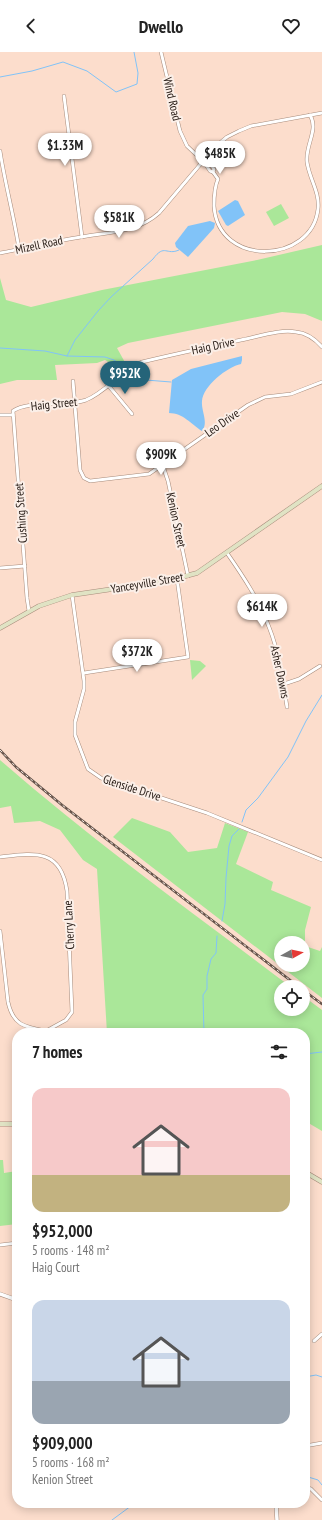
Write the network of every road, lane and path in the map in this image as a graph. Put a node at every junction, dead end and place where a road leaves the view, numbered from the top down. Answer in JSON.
{"nodes":[{"id":1,"x":161,"y":52,"type":"edge"},
{"id":2,"x":64,"y":96,"type":"dead end"},
{"id":3,"x":322,"y":113,"type":"edge"},
{"id":4,"x":310,"y":115,"type":"junction"},
{"id":5,"x":0,"y":151,"type":"edge"},
{"id":6,"x":1,"y":160,"type":"edge"},
{"id":7,"x":204,"y":162,"type":"junction"},
{"id":8,"x":82,"y":236,"type":"junction"},
{"id":9,"x":19,"y":250,"type":"junction"},
{"id":10,"x":0,"y":253,"type":"edge"},
{"id":11,"x":322,"y":347,"type":"edge"},
{"id":12,"x":73,"y":381,"type":"dead end"},
{"id":13,"x":322,"y":382,"type":"edge"},
{"id":14,"x":108,"y":385,"type":"junction"},
{"id":15,"x":74,"y":403,"type":"junction"},
{"id":16,"x":132,"y":414,"type":"dead end"},
{"id":17,"x":0,"y":415,"type":"edge"},
{"id":18,"x":13,"y":415,"type":"junction"},
{"id":19,"x":163,"y":466,"type":"junction"},
{"id":20,"x":322,"y":486,"type":"edge"},
{"id":21,"x":227,"y":553,"type":"junction"},
{"id":22,"x":25,"y":566,"type":"junction"},
{"id":23,"x":0,"y":568,"type":"edge"},
{"id":24,"x":188,"y":576,"type":"junction"},
{"id":25,"x":177,"y":579,"type":"junction"},
{"id":26,"x":72,"y":595,"type":"junction"},
{"id":27,"x":29,"y":611,"type":"junction"},
{"id":28,"x":0,"y":628,"type":"edge"},
{"id":29,"x":320,"y":666,"type":"dead end"},
{"id":30,"x":84,"y":673,"type":"junction"},
{"id":31,"x":284,"y":684,"type":"junction"},
{"id":32,"x":287,"y":707,"type":"dead end"},
{"id":33,"x":0,"y":857,"type":"edge"},
{"id":34,"x":322,"y":860,"type":"edge"},
{"id":35,"x":0,"y":932,"type":"edge"},
{"id":36,"x":29,"y":1028,"type":"edge"},
{"id":37,"x":53,"y":1028,"type":"edge"},
{"id":38,"x":0,"y":1124,"type":"edge"},
{"id":39,"x":12,"y":1124,"type":"edge"},
{"id":40,"x":310,"y":1175,"type":"edge"},
{"id":41,"x":322,"y":1182,"type":"edge"},
{"id":42,"x":12,"y":1244,"type":"edge"},
{"id":43,"x":0,"y":1245,"type":"edge"},
{"id":44,"x":0,"y":1294,"type":"edge"},
{"id":45,"x":12,"y":1298,"type":"edge"},
{"id":46,"x":322,"y":1334,"type":"edge"},
{"id":47,"x":314,"y":1341,"type":"dead end"},
{"id":48,"x":322,"y":1443,"type":"edge"},
{"id":49,"x":310,"y":1445,"type":"edge"},
{"id":50,"x":310,"y":1490,"type":"edge"},
{"id":51,"x":322,"y":1500,"type":"edge"},
{"id":52,"x":276,"y":1508,"type":"edge"},
{"id":53,"x":277,"y":1520,"type":"edge"}],
"edges":[{"from":1,"to":7,"type":"street","name":"Wind Road"},
{"from":2,"to":8,"type":"street"},
{"from":3,"to":4,"type":"street","name":"Mizell Road"},
{"from":4,"to":7,"type":"street","name":"Mizell Road"},
{"from":4,"to":7,"type":"street","name":"Wind Road"},
{"from":5,"to":6,"type":"street"},
{"from":6,"to":9,"type":"street"},
{"from":7,"to":8,"type":"street","name":"Mizell Road"},
{"from":8,"to":9,"type":"street","name":"Mizell Road"},
{"from":9,"to":10,"type":"street","name":"Mizell Road"},
{"from":11,"to":14,"type":"street","name":"Haig Drive"},
{"from":12,"to":15,"type":"street","name":"Leo Drive"},
{"from":13,"to":19,"type":"street","name":"Leo Drive"},
{"from":14,"to":15,"type":"street","name":"Haig Street"},
{"from":14,"to":16,"type":"street"},
{"from":15,"to":18,"type":"street","name":"Haig Street"},
{"from":15,"to":19,"type":"street","name":"Leo Drive"},
{"from":17,"to":18,"type":"street"},
{"from":18,"to":22,"type":"street","name":"Cushing Street"},
{"from":19,"to":24,"type":"street","name":"Kenion Street"},
{"from":20,"to":21,"type":"main road","name":"Yanceyville Street"},
{"from":21,"to":24,"type":"main road","name":"Yanceyville Street"},
{"from":21,"to":31,"type":"street","name":"Asher Downs"},
{"from":22,"to":23,"type":"street"},
{"from":22,"to":27,"type":"street","name":"Cushing Street"},
{"from":24,"to":25,"type":"main road","name":"Yanceyville Street"},
{"from":25,"to":26,"type":"main road","name":"Yanceyville Street"},
{"from":25,"to":30,"type":"street"},
{"from":26,"to":27,"type":"main road","name":"Yanceyville Street"},
{"from":26,"to":30,"type":"street","name":"Glenside Drive"},
{"from":27,"to":28,"type":"main road","name":"Yanceyville Street"},
{"from":29,"to":31,"type":"street"},
{"from":30,"to":34,"type":"street","name":"Glenside Drive"},
{"from":31,"to":32,"type":"street","name":"Asher Downs"},
{"from":33,"to":37,"type":"street","name":"Cherry Lane"},
{"from":35,"to":36,"type":"street"},
{"from":38,"to":39,"type":"main road"},
{"from":40,"to":41,"type":"main road"},
{"from":42,"to":43,"type":"street"},
{"from":44,"to":45,"type":"street"},
{"from":46,"to":47,"type":"street"},
{"from":48,"to":49,"type":"street"},
{"from":50,"to":51,"type":"street"},
{"from":52,"to":53,"type":"street"}]}
